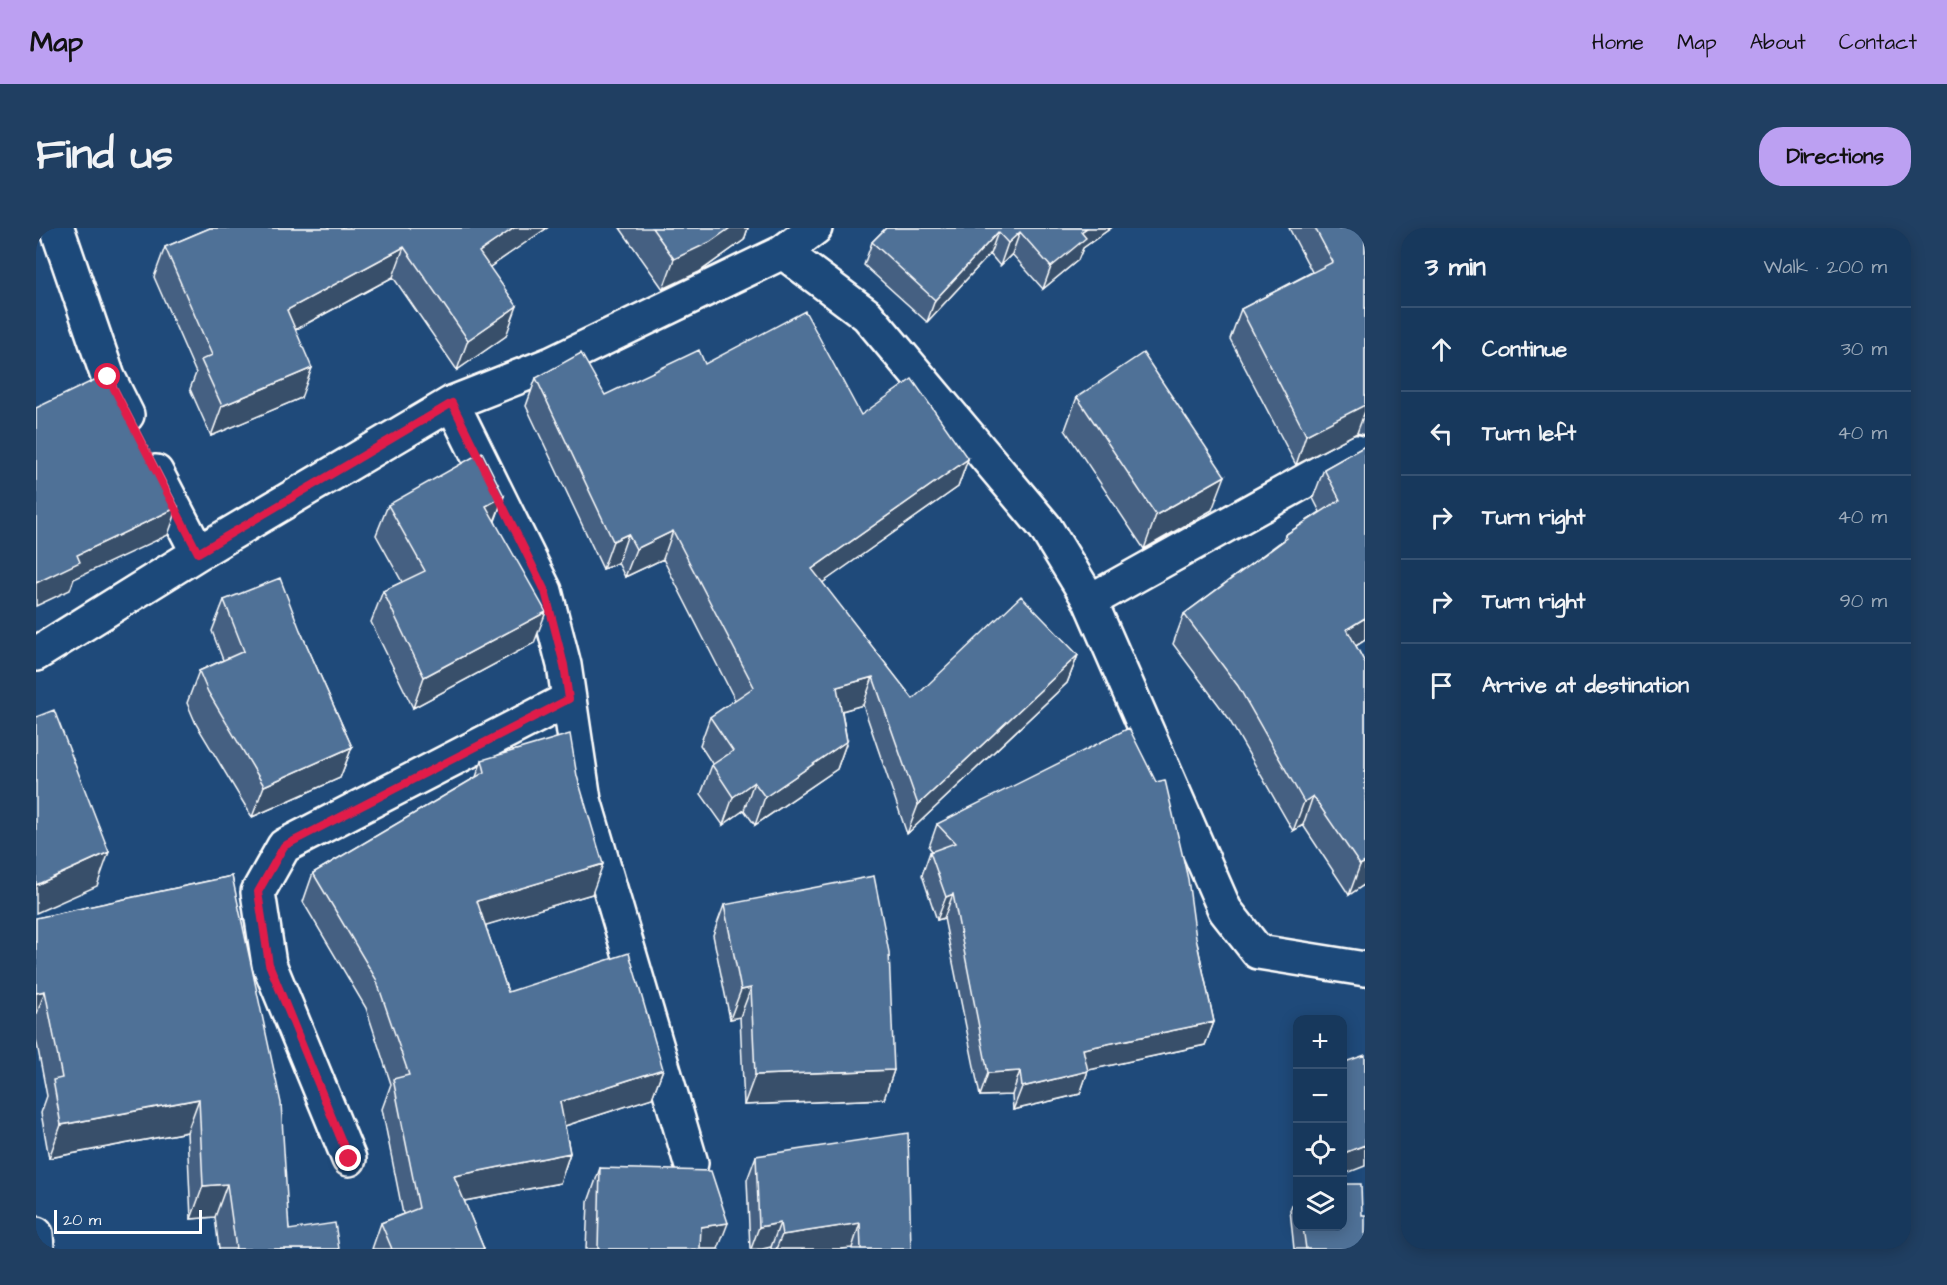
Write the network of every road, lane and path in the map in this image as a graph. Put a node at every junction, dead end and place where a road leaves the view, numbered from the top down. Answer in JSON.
{"nodes":[{"id":1,"x":57,"y":228,"type":"edge"},
{"id":2,"x":815,"y":228,"type":"edge"},
{"id":3,"x":783,"y":252,"type":"junction"},
{"id":4,"x":452,"y":403,"type":"junction"},
{"id":5,"x":1358,"y":452,"type":"edge"},
{"id":6,"x":198,"y":553,"type":"junction"},
{"id":7,"x":1090,"y":601,"type":"junction"},
{"id":8,"x":36,"y":654,"type":"edge"},
{"id":9,"x":569,"y":699,"type":"junction"},
{"id":10,"x":1365,"y":969,"type":"edge"},
{"id":11,"x":349,"y":1159,"type":"dead end"},
{"id":12,"x":691,"y":1163,"type":"dead end"},
{"id":13,"x":36,"y":1233,"type":"edge"},
{"id":14,"x":37,"y":1249,"type":"edge"}],
"edges":[{"from":1,"to":6,"type":"street"},
{"from":2,"to":3,"type":"street"},
{"from":3,"to":4,"type":"street"},
{"from":3,"to":7,"type":"street"},
{"from":4,"to":6,"type":"street"},
{"from":4,"to":9,"type":"street"},
{"from":5,"to":7,"type":"street"},
{"from":6,"to":8,"type":"street"},
{"from":7,"to":10,"type":"street"},
{"from":9,"to":11,"type":"street"},
{"from":9,"to":12,"type":"street"},
{"from":13,"to":14,"type":"street"}]}
